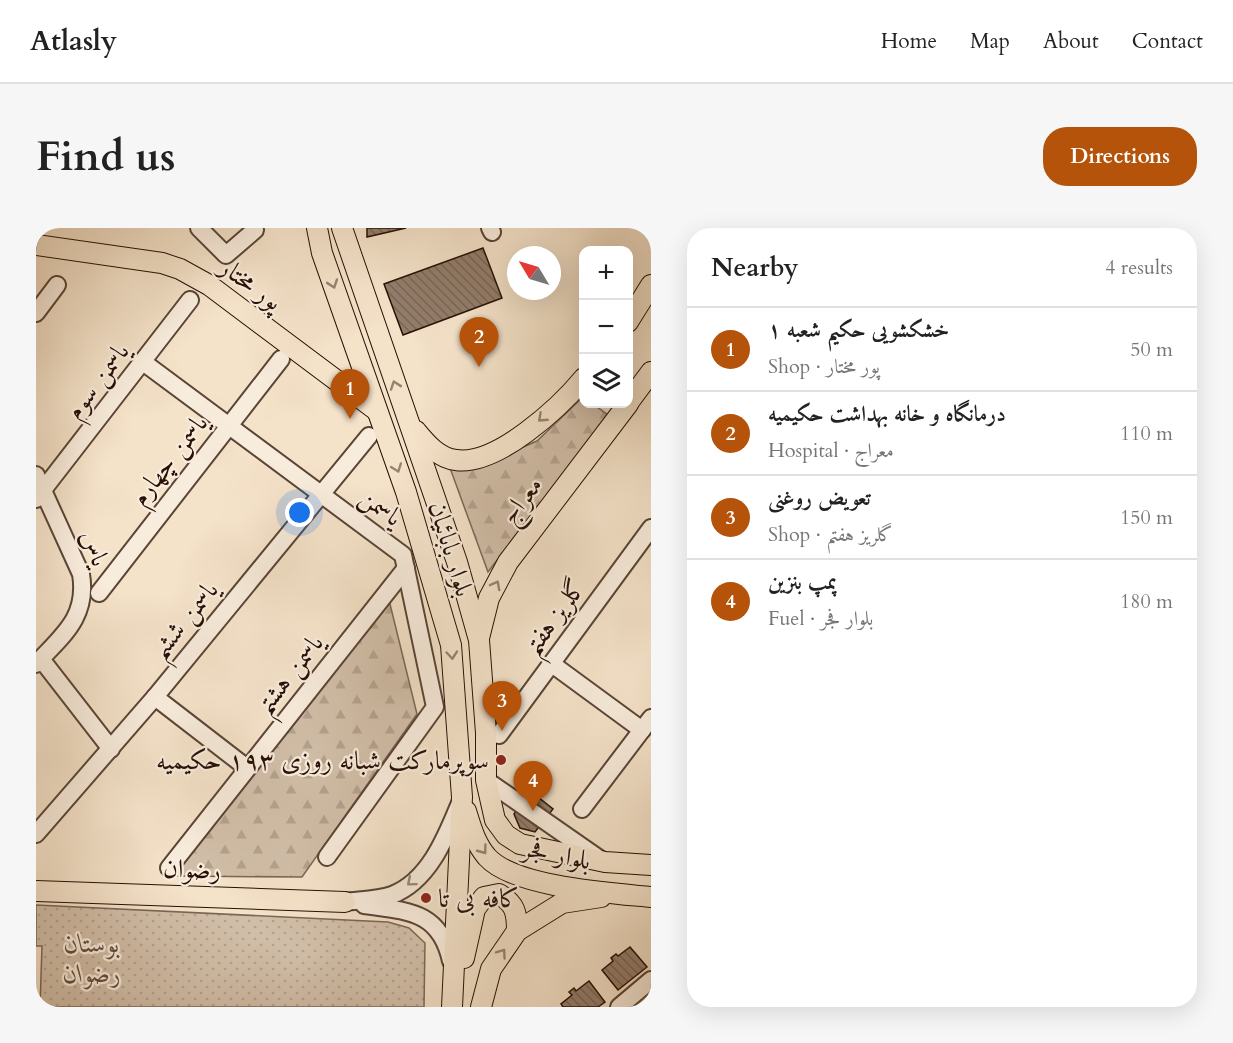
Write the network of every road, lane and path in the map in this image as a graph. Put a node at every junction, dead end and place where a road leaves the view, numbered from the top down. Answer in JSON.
{"nodes":[{"id":1,"x":199,"y":228,"type":"edge"},
{"id":2,"x":317,"y":228,"type":"edge"},
{"id":3,"x":342,"y":228,"type":"edge"},
{"id":4,"x":255,"y":230,"type":"dead end"},
{"id":5,"x":36,"y":245,"type":"edge"},
{"id":6,"x":57,"y":285,"type":"dead end"},
{"id":7,"x":651,"y":285,"type":"edge"},
{"id":8,"x":190,"y":300,"type":"dead end"},
{"id":9,"x":36,"y":313,"type":"edge"},
{"id":10,"x":633,"y":314,"type":"edge"},
{"id":11,"x":281,"y":359,"type":"dead end"},
{"id":12,"x":143,"y":362,"type":"junction"},
{"id":13,"x":651,"y":372,"type":"edge"},
{"id":14,"x":579,"y":383,"type":"edge"},
{"id":15,"x":633,"y":396,"type":"edge"},
{"id":16,"x":624,"y":408,"type":"edge"},
{"id":17,"x":376,"y":410,"type":"junction"},
{"id":18,"x":408,"y":422,"type":"junction"},
{"id":19,"x":229,"y":426,"type":"junction"},
{"id":20,"x":369,"y":436,"type":"dead end"},
{"id":21,"x":36,"y":475,"type":"edge"},
{"id":22,"x":321,"y":494,"type":"junction"},
{"id":23,"x":40,"y":495,"type":"edge"},
{"id":24,"x":651,"y":528,"type":"edge"},
{"id":25,"x":406,"y":568,"type":"junction"},
{"id":26,"x":99,"y":593,"type":"dead end"},
{"id":27,"x":479,"y":640,"type":"junction"},
{"id":28,"x":39,"y":661,"type":"edge"},
{"id":29,"x":552,"y":663,"type":"junction"},
{"id":30,"x":155,"y":697,"type":"junction"},
{"id":31,"x":646,"y":724,"type":"edge"},
{"id":32,"x":499,"y":735,"type":"dead end"},
{"id":33,"x":111,"y":749,"type":"junction"},
{"id":34,"x":248,"y":768,"type":"junction"},
{"id":35,"x":486,"y":780,"type":"junction"},
{"id":36,"x":462,"y":797,"type":"junction"},
{"id":37,"x":582,"y":809,"type":"dead end"},
{"id":38,"x":36,"y":834,"type":"edge"},
{"id":39,"x":506,"y":835,"type":"joint"},
{"id":40,"x":327,"y":857,"type":"dead end"},
{"id":41,"x":605,"y":862,"type":"junction"},
{"id":42,"x":651,"y":865,"type":"edge"},
{"id":43,"x":168,"y":868,"type":"dead end"},
{"id":44,"x":36,"y":891,"type":"edge"},
{"id":45,"x":619,"y":893,"type":"junction"},
{"id":46,"x":651,"y":897,"type":"edge"},
{"id":47,"x":345,"y":902,"type":"junction"},
{"id":48,"x":518,"y":931,"type":"junction"},
{"id":49,"x":453,"y":973,"type":"junction"},
{"id":50,"x":651,"y":980,"type":"edge"},
{"id":51,"x":453,"y":1007,"type":"edge"},
{"id":52,"x":481,"y":1007,"type":"edge"},
{"id":53,"x":619,"y":1007,"type":"edge"}],
"edges":[{"from":1,"to":4,"type":"street"},
{"from":2,"to":17,"type":"main road","name":"بلوار بابائیان","one_way":true},
{"from":18,"to":3,"type":"main road","name":"بلوار بابائیان","one_way":true},
{"from":5,"to":17,"type":"main road","name":"پور مختار"},
{"from":6,"to":9,"type":"street"},
{"from":7,"to":10,"type":"main road"},
{"from":8,"to":12,"type":"street","name":"یاسمن سوم"},
{"from":11,"to":19,"type":"street","name":"یاسمن چهارم"},
{"from":12,"to":19,"type":"street","name":"یاسمن"},
{"from":12,"to":23,"type":"street","name":"یاسمن سوم"},
{"from":13,"to":15,"type":"main road","name":"معراج"},
{"from":14,"to":18,"type":"main road","name":"معراج","one_way":true},
{"from":27,"to":16,"type":"main road","name":"معراج","one_way":true},
{"from":17,"to":36,"type":"main road","name":"بلوار بابائیان","one_way":true},
{"from":18,"to":27,"type":"main road","name":"بلوار بابائیان"},
{"from":19,"to":22,"type":"street","name":"یاسمن"},
{"from":19,"to":26,"type":"street","name":"یاسمن چهارم"},
{"from":20,"to":22,"type":"street","name":"یاسمن ششم"},
{"from":21,"to":23,"type":"street","name":"یاس"},
{"from":22,"to":25,"type":"street","name":"یاسمن"},
{"from":22,"to":30,"type":"street","name":"یاسمن ششم"},
{"from":23,"to":28,"type":"street","name":"یاس"},
{"from":24,"to":29,"type":"street","name":"گلریز هفتم"},
{"from":25,"to":34,"type":"street","name":"یاسمن هشتم"},
{"from":25,"to":40,"type":"street","name":"یاسمن"},
{"from":27,"to":35,"type":"main road","name":"بلوار بابائیان"},
{"from":28,"to":33,"type":"street"},
{"from":29,"to":31,"type":"street"},
{"from":29,"to":32,"type":"street","name":"گلریز هفتم"},
{"from":30,"to":33,"type":"street","name":"یاسمن ششم"},
{"from":30,"to":34,"type":"street"},
{"from":31,"to":37,"type":"street"},
{"from":33,"to":38,"type":"street","name":"یاسمن ششم"},
{"from":34,"to":43,"type":"street","name":"یاسمن هشتم"},
{"from":35,"to":39,"type":"main road","name":"بلوار بابائیان"},
{"from":35,"to":41,"type":"street"},
{"from":36,"to":45,"type":"main road","name":"بلوار فجر","one_way":true},
{"from":36,"to":47,"type":"street","one_way":true},
{"from":36,"to":49,"type":"main road","name":"بلوار بابائیان"},
{"from":39,"to":41,"type":"main road","name":"بلوار فجر"},
{"from":41,"to":42,"type":"main road","name":"بلوار فجر"},
{"from":44,"to":47,"type":"main road","name":"رضوان"},
{"from":45,"to":46,"type":"main road","name":"بلوار فجر"},
{"from":45,"to":48,"type":"main road"},
{"from":47,"to":49,"type":"street"},
{"from":48,"to":51,"type":"main road"},
{"from":52,"to":48,"type":"main road","one_way":true},
{"from":49,"to":51,"type":"main road","name":"بلوار بابائیان"},
{"from":50,"to":53,"type":"street"}]}
